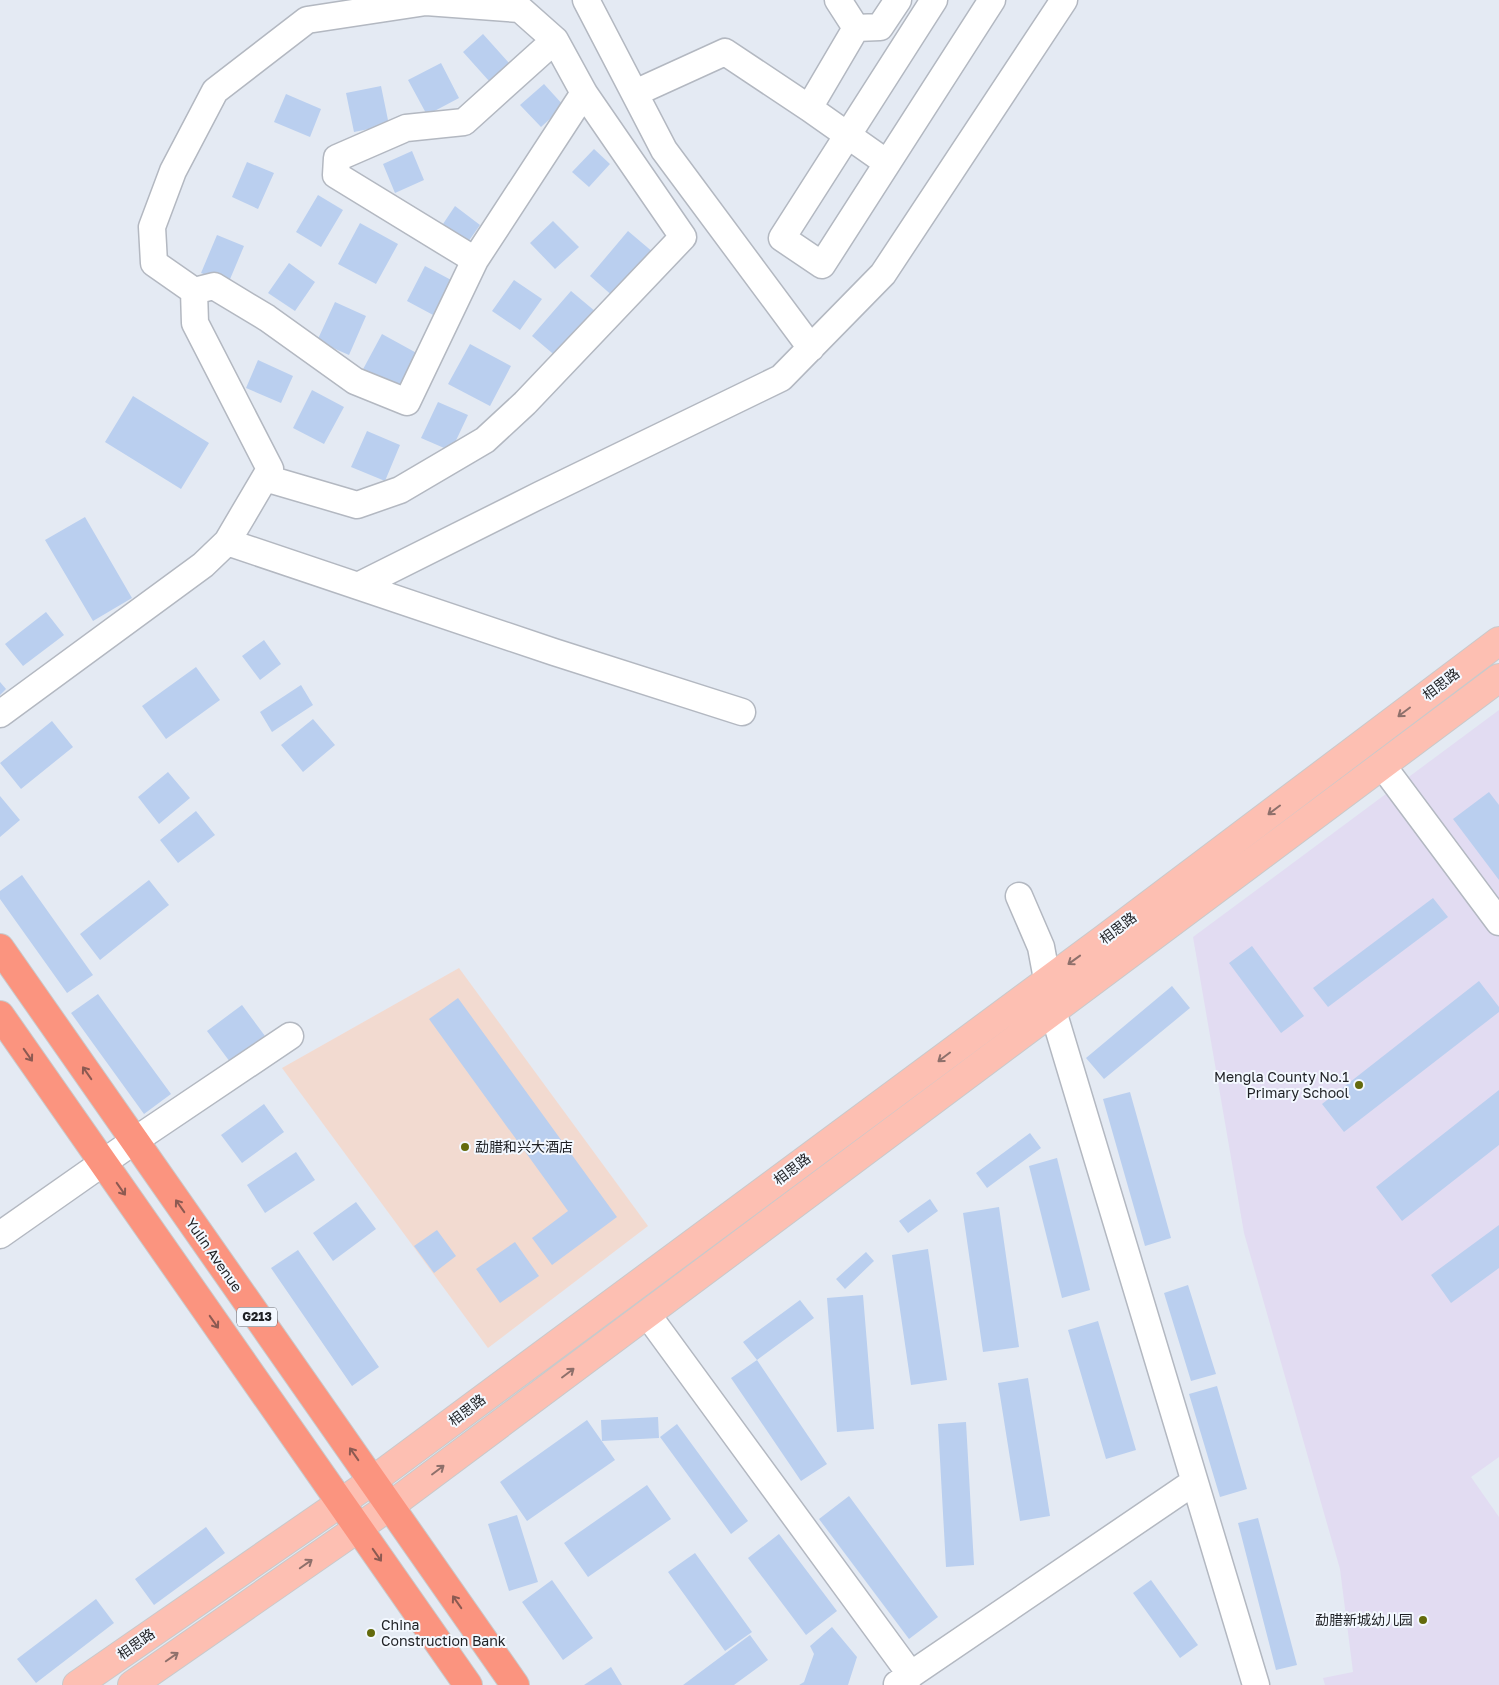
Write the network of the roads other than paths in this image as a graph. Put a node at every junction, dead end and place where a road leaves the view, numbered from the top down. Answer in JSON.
{"nodes":[{"id":1,"x":586,"y":0,"type":"edge"},
{"id":2,"x":838,"y":0,"type":"edge"},
{"id":3,"x":898,"y":0,"type":"edge"},
{"id":4,"x":934,"y":0,"type":"edge"},
{"id":5,"x":992,"y":0,"type":"edge"},
{"id":6,"x":1064,"y":0,"type":"edge"},
{"id":7,"x":856,"y":28,"type":"junction"},
{"id":8,"x":555,"y":40,"type":"junction"},
{"id":9,"x":584,"y":93,"type":"junction"},
{"id":10,"x":635,"y":93,"type":"junction"},
{"id":11,"x":809,"y":108,"type":"junction"},
{"id":12,"x":847,"y":135,"type":"junction"},
{"id":13,"x":888,"y":163,"type":"junction"},
{"id":14,"x":475,"y":260,"type":"junction"},
{"id":15,"x":194,"y":291,"type":"junction"},
{"id":16,"x":810,"y":348,"type":"junction"},
{"id":17,"x":265,"y":478,"type":"junction"},
{"id":18,"x":227,"y":542,"type":"junction"},
{"id":19,"x":358,"y":586,"type":"junction"},
{"id":20,"x":1499,"y":641,"type":"edge"},
{"id":21,"x":1499,"y":678,"type":"edge"},
{"id":22,"x":742,"y":712,"type":"dead end"},
{"id":23,"x":0,"y":714,"type":"edge"},
{"id":24,"x":1382,"y":765,"type":"junction"},
{"id":25,"x":1019,"y":896,"type":"dead end"},
{"id":26,"x":1499,"y":922,"type":"edge"},
{"id":27,"x":0,"y":948,"type":"edge"},
{"id":28,"x":1047,"y":980,"type":"junction"},
{"id":29,"x":1052,"y":1011,"type":"junction"},
{"id":30,"x":0,"y":1015,"type":"edge"},
{"id":31,"x":290,"y":1036,"type":"dead end"},
{"id":32,"x":134,"y":1141,"type":"junction"},
{"id":33,"x":103,"y":1162,"type":"junction"},
{"id":34,"x":0,"y":1234,"type":"edge"},
{"id":35,"x":647,"y":1314,"type":"junction"},
{"id":36,"x":372,"y":1481,"type":"junction"},
{"id":37,"x":1194,"y":1482,"type":"junction"},
{"id":38,"x":340,"y":1503,"type":"junction"},
{"id":39,"x":390,"y":1506,"type":"junction"},
{"id":40,"x":358,"y":1528,"type":"junction"},
{"id":41,"x":903,"y":1680,"type":"edge"},
{"id":42,"x":77,"y":1685,"type":"edge"},
{"id":43,"x":132,"y":1685,"type":"edge"},
{"id":44,"x":468,"y":1685,"type":"edge"},
{"id":45,"x":515,"y":1685,"type":"edge"},
{"id":46,"x":1256,"y":1685,"type":"edge"}],
"edges":[{"from":1,"to":10,"type":"street"},
{"from":2,"to":7,"type":"street"},
{"from":3,"to":7,"type":"street"},
{"from":4,"to":12,"type":"street"},
{"from":5,"to":13,"type":"street"},
{"from":6,"to":16,"type":"street"},
{"from":7,"to":11,"type":"street"},
{"from":8,"to":9,"type":"street"},
{"from":8,"to":14,"type":"street"},
{"from":8,"to":15,"type":"street"},
{"from":9,"to":14,"type":"street"},
{"from":9,"to":17,"type":"street"},
{"from":10,"to":11,"type":"street"},
{"from":10,"to":16,"type":"street"},
{"from":11,"to":12,"type":"street"},
{"from":12,"to":13,"type":"street"},
{"from":12,"to":13,"type":"street"},
{"from":14,"to":15,"type":"street"},
{"from":15,"to":17,"type":"street"},
{"from":16,"to":19,"type":"street"},
{"from":17,"to":18,"type":"street"},
{"from":18,"to":19,"type":"street"},
{"from":18,"to":23,"type":"street"},
{"from":19,"to":22,"type":"street"},
{"from":20,"to":28,"type":"main road","name":"相思路","one_way":true},
{"from":21,"to":24,"type":"main road","name":"相思路"},
{"from":24,"to":26,"type":"street"},
{"from":24,"to":29,"type":"main road","name":"相思路"},
{"from":25,"to":28,"type":"street"},
{"from":32,"to":27,"type":"highway","name":"Yulin Avenue","number":"G213","one_way":true},
{"from":28,"to":29,"type":"street"},
{"from":28,"to":36,"type":"main road","name":"相思路","one_way":true},
{"from":29,"to":35,"type":"main road","name":"相思路"},
{"from":29,"to":37,"type":"street"},
{"from":30,"to":33,"type":"highway","number":"G213","one_way":true},
{"from":31,"to":32,"type":"street"},
{"from":32,"to":33,"type":"street"},
{"from":36,"to":32,"type":"highway","name":"Yulin Avenue","number":"G213","one_way":true},
{"from":33,"to":34,"type":"street"},
{"from":33,"to":38,"type":"highway","number":"G213","one_way":true},
{"from":39,"to":35,"type":"main road","name":"相思路","one_way":true},
{"from":35,"to":41,"type":"street"},
{"from":36,"to":38,"type":"main road","name":"相思路"},
{"from":36,"to":39,"type":"highway","name":"Yulin Avenue","number":"G213"},
{"from":37,"to":41,"type":"street"},
{"from":37,"to":46,"type":"street"},
{"from":38,"to":40,"type":"highway","number":"G213"},
{"from":38,"to":42,"type":"main road","name":"相思路"},
{"from":39,"to":40,"type":"main road","name":"相思路"},
{"from":45,"to":39,"type":"highway","name":"Yulin Avenue","number":"G213","one_way":true},
{"from":43,"to":40,"type":"main road","name":"相思路","one_way":true},
{"from":40,"to":44,"type":"highway","number":"G213","one_way":true}]}
